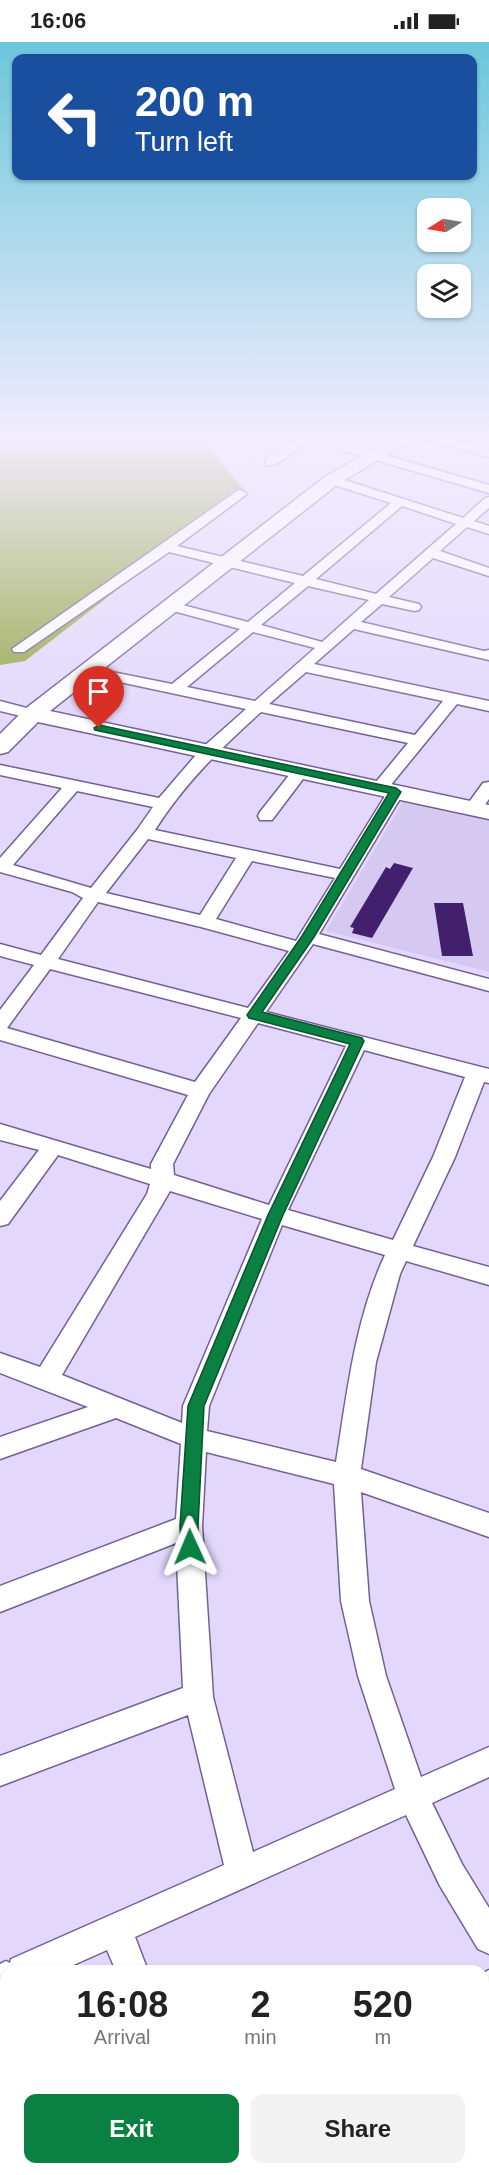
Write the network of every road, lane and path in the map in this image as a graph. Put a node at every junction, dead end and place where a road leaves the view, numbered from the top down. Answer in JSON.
{"nodes":[{"id":1,"x":179,"y":537,"type":"edge"},
{"id":2,"x":260,"y":537,"type":"edge"},
{"id":3,"x":358,"y":537,"type":"edge"},
{"id":4,"x":449,"y":537,"type":"edge"},
{"id":5,"x":164,"y":547,"type":"junction"},
{"id":6,"x":433,"y":553,"type":"junction"},
{"id":7,"x":227,"y":562,"type":"junction"},
{"id":8,"x":489,"y":572,"type":"edge"},
{"id":9,"x":305,"y":580,"type":"junction"},
{"id":10,"x":379,"y":599,"type":"junction"},
{"id":11,"x":171,"y":606,"type":"junction"},
{"id":12,"x":414,"y":607,"type":"dead end"},
{"id":13,"x":352,"y":624,"type":"junction"},
{"id":14,"x":250,"y":627,"type":"junction"},
{"id":15,"x":326,"y":647,"type":"junction"},
{"id":16,"x":19,"y":649,"type":"dead end"},
{"id":17,"x":488,"y":655,"type":"edge"},
{"id":18,"x":305,"y":667,"type":"junction"},
{"id":19,"x":87,"y":671,"type":"junction"},
{"id":20,"x":176,"y":689,"type":"junction"},
{"id":21,"x":453,"y":699,"type":"junction"},
{"id":22,"x":0,"y":706,"type":"edge"},
{"id":23,"x":260,"y":706,"type":"junction"},
{"id":24,"x":489,"y":706,"type":"edge"},
{"id":25,"x":33,"y":714,"type":"junction"},
{"id":26,"x":418,"y":740,"type":"junction"},
{"id":27,"x":0,"y":747,"type":"edge"},
{"id":28,"x":208,"y":752,"type":"junction"},
{"id":29,"x":0,"y":770,"type":"edge"},
{"id":30,"x":300,"y":772,"type":"junction"},
{"id":31,"x":73,"y":785,"type":"junction"},
{"id":32,"x":489,"y":787,"type":"edge"},
{"id":33,"x":388,"y":790,"type":"junction"},
{"id":34,"x":163,"y":804,"type":"junction"},
{"id":35,"x":481,"y":810,"type":"edge"},
{"id":36,"x":266,"y":816,"type":"dead end"},
{"id":37,"x":144,"y":834,"type":"junction"},
{"id":38,"x":246,"y":856,"type":"junction"},
{"id":39,"x":1,"y":867,"type":"edge"},
{"id":40,"x":344,"y":875,"type":"junction"},
{"id":41,"x":94,"y":896,"type":"junction"},
{"id":42,"x":204,"y":922,"type":"junction"},
{"id":43,"x":304,"y":943,"type":"junction"},
{"id":44,"x":0,"y":950,"type":"edge"},
{"id":45,"x":45,"y":961,"type":"junction"},
{"id":46,"x":489,"y":985,"type":"edge"},
{"id":47,"x":254,"y":1015,"type":"junction"},
{"id":48,"x":0,"y":1024,"type":"edge"},
{"id":49,"x":0,"y":1033,"type":"edge"},
{"id":50,"x":358,"y":1041,"type":"junction"},
{"id":51,"x":483,"y":1074,"type":"edge"},
{"id":52,"x":200,"y":1091,"type":"junction"},
{"id":53,"x":0,"y":1132,"type":"edge"},
{"id":54,"x":53,"y":1146,"type":"junction"},
{"id":55,"x":163,"y":1179,"type":"junction"},
{"id":56,"x":275,"y":1215,"type":"junction"},
{"id":57,"x":0,"y":1218,"type":"edge"},
{"id":58,"x":400,"y":1249,"type":"junction"},
{"id":59,"x":489,"y":1276,"type":"edge"},
{"id":60,"x":0,"y":1363,"type":"edge"},
{"id":61,"x":46,"y":1379,"type":"junction"},
{"id":62,"x":117,"y":1407,"type":"junction"},
{"id":63,"x":193,"y":1437,"type":"junction"},
{"id":64,"x":0,"y":1448,"type":"edge"},
{"id":65,"x":347,"y":1476,"type":"junction"},
{"id":66,"x":489,"y":1525,"type":"edge"},
{"id":67,"x":189,"y":1526,"type":"junction"},
{"id":68,"x":0,"y":1599,"type":"edge"},
{"id":69,"x":198,"y":1697,"type":"junction"},
{"id":70,"x":489,"y":1762,"type":"edge"},
{"id":71,"x":0,"y":1772,"type":"edge"},
{"id":72,"x":413,"y":1797,"type":"junction"},
{"id":73,"x":242,"y":1872,"type":"junction"},
{"id":74,"x":116,"y":1930,"type":"junction"},
{"id":75,"x":489,"y":1938,"type":"edge"},
{"id":76,"x":36,"y":1965,"type":"edge"},
{"id":77,"x":130,"y":1965,"type":"edge"}],
"edges":[{"from":1,"to":5,"type":"street"},
{"from":2,"to":7,"type":"main road"},
{"from":3,"to":9,"type":"street"},
{"from":4,"to":6,"type":"street"},
{"from":5,"to":7,"type":"street"},
{"from":5,"to":16,"type":"street"},
{"from":6,"to":8,"type":"street"},
{"from":6,"to":10,"type":"street"},
{"from":7,"to":9,"type":"street"},
{"from":7,"to":11,"type":"main road"},
{"from":9,"to":10,"type":"street"},
{"from":9,"to":14,"type":"street"},
{"from":10,"to":12,"type":"street"},
{"from":10,"to":13,"type":"street"},
{"from":11,"to":14,"type":"street"},
{"from":11,"to":19,"type":"main road"},
{"from":13,"to":15,"type":"street"},
{"from":13,"to":17,"type":"street"},
{"from":14,"to":15,"type":"street"},
{"from":14,"to":20,"type":"street"},
{"from":15,"to":18,"type":"street"},
{"from":18,"to":21,"type":"street"},
{"from":18,"to":23,"type":"street"},
{"from":19,"to":20,"type":"street"},
{"from":19,"to":25,"type":"main road"},
{"from":20,"to":23,"type":"street"},
{"from":21,"to":24,"type":"street"},
{"from":21,"to":26,"type":"street"},
{"from":22,"to":25,"type":"street"},
{"from":23,"to":26,"type":"street"},
{"from":23,"to":28,"type":"street"},
{"from":25,"to":27,"type":"main road"},
{"from":25,"to":28,"type":"main road"},
{"from":26,"to":33,"type":"street"},
{"from":28,"to":30,"type":"main road"},
{"from":28,"to":34,"type":"street"},
{"from":29,"to":31,"type":"street"},
{"from":30,"to":33,"type":"main road"},
{"from":30,"to":36,"type":"street"},
{"from":31,"to":34,"type":"street"},
{"from":31,"to":39,"type":"street"},
{"from":32,"to":35,"type":"street"},
{"from":33,"to":35,"type":"main road"},
{"from":33,"to":40,"type":"street"},
{"from":34,"to":37,"type":"street"},
{"from":37,"to":38,"type":"street"},
{"from":37,"to":41,"type":"street"},
{"from":38,"to":40,"type":"street"},
{"from":38,"to":42,"type":"street"},
{"from":39,"to":41,"type":"street"},
{"from":40,"to":43,"type":"street"},
{"from":41,"to":42,"type":"street"},
{"from":41,"to":45,"type":"street"},
{"from":42,"to":43,"type":"street"},
{"from":43,"to":46,"type":"street"},
{"from":43,"to":47,"type":"street"},
{"from":44,"to":45,"type":"street"},
{"from":45,"to":47,"type":"street"},
{"from":45,"to":48,"type":"street"},
{"from":47,"to":50,"type":"street"},
{"from":47,"to":52,"type":"street"},
{"from":49,"to":52,"type":"street"},
{"from":50,"to":51,"type":"street"},
{"from":50,"to":56,"type":"street"},
{"from":51,"to":58,"type":"street"},
{"from":52,"to":55,"type":"street"},
{"from":53,"to":54,"type":"street"},
{"from":54,"to":55,"type":"street"},
{"from":54,"to":57,"type":"street"},
{"from":55,"to":56,"type":"street"},
{"from":55,"to":61,"type":"street"},
{"from":56,"to":58,"type":"street"},
{"from":56,"to":63,"type":"street"},
{"from":58,"to":59,"type":"street"},
{"from":58,"to":65,"type":"street"},
{"from":60,"to":61,"type":"street"},
{"from":61,"to":62,"type":"street"},
{"from":62,"to":63,"type":"street"},
{"from":62,"to":64,"type":"street"},
{"from":63,"to":65,"type":"street"},
{"from":63,"to":67,"type":"street"},
{"from":65,"to":66,"type":"street"},
{"from":65,"to":72,"type":"street"},
{"from":67,"to":68,"type":"street"},
{"from":67,"to":69,"type":"street"},
{"from":69,"to":71,"type":"street"},
{"from":69,"to":73,"type":"street"},
{"from":70,"to":72,"type":"street"},
{"from":72,"to":73,"type":"street"},
{"from":72,"to":75,"type":"street"},
{"from":73,"to":74,"type":"street"},
{"from":74,"to":76,"type":"street"},
{"from":74,"to":77,"type":"street"}]}
